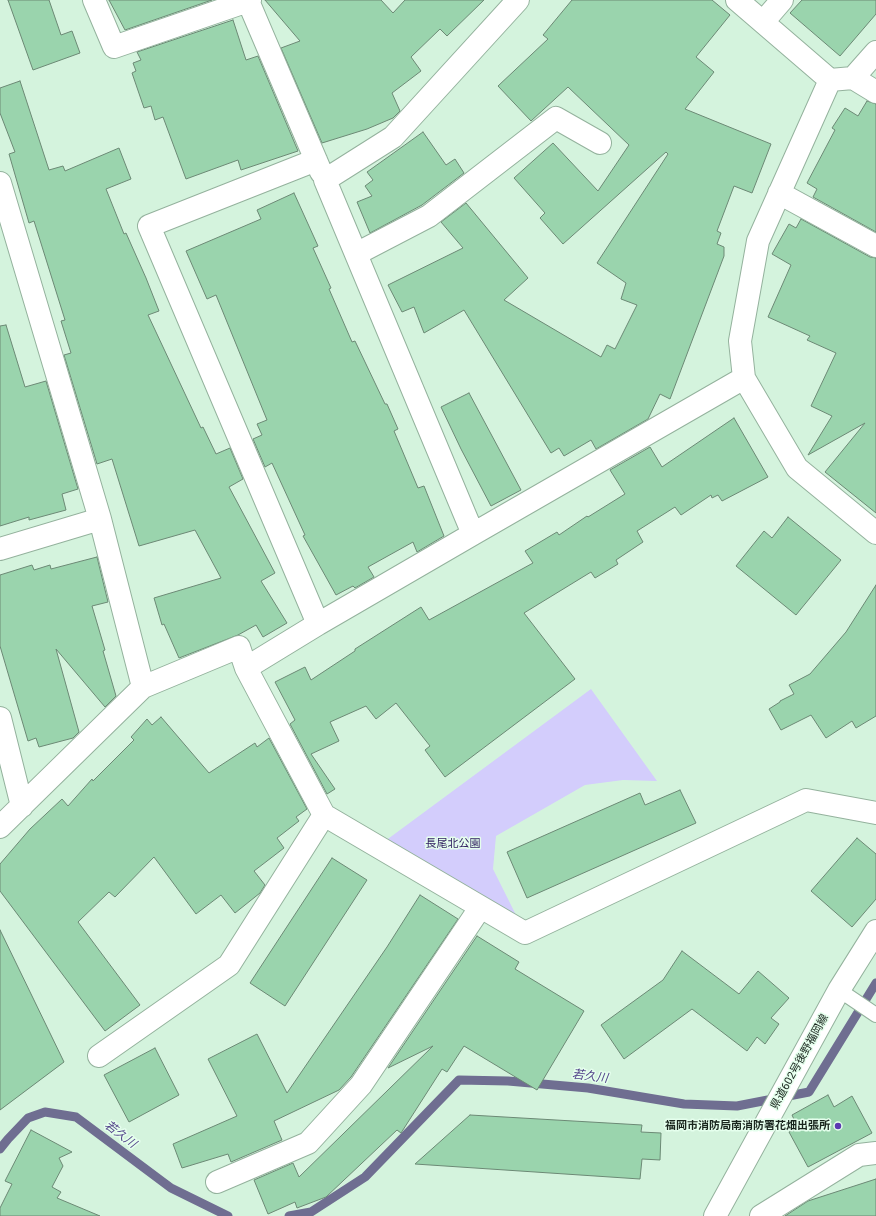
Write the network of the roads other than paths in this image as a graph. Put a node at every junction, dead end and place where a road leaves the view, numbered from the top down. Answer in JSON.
{"nodes":[{"id":1,"x":94,"y":0,"type":"edge"},
{"id":2,"x":518,"y":0,"type":"edge"},
{"id":3,"x":737,"y":0,"type":"edge"},
{"id":4,"x":782,"y":0,"type":"edge"},
{"id":5,"x":249,"y":1,"type":"edge"},
{"id":6,"x":762,"y":22,"type":"junction"},
{"id":7,"x":876,"y":52,"type":"edge"},
{"id":8,"x":853,"y":78,"type":"junction"},
{"id":9,"x":830,"y":80,"type":"junction"},
{"id":10,"x":876,"y":92,"type":"edge"},
{"id":11,"x":600,"y":143,"type":"dead end"},
{"id":12,"x":316,"y":160,"type":"junction"},
{"id":13,"x":325,"y":180,"type":"junction"},
{"id":14,"x":0,"y":184,"type":"edge"},
{"id":15,"x":779,"y":193,"type":"junction"},
{"id":16,"x":876,"y":246,"type":"edge"},
{"id":17,"x":356,"y":254,"type":"junction"},
{"id":18,"x":744,"y":378,"type":"junction"},
{"id":19,"x":100,"y":519,"type":"junction"},
{"id":20,"x":876,"y":533,"type":"edge"},
{"id":21,"x":472,"y":534,"type":"junction"},
{"id":22,"x":0,"y":549,"type":"edge"},
{"id":23,"x":318,"y":624,"type":"junction"},
{"id":24,"x":246,"y":668,"type":"junction"},
{"id":25,"x":143,"y":687,"type":"junction"},
{"id":26,"x":0,"y":718,"type":"edge"},
{"id":27,"x":22,"y":806,"type":"junction"},
{"id":28,"x":876,"y":813,"type":"edge"},
{"id":29,"x":324,"y":815,"type":"junction"},
{"id":30,"x":0,"y":827,"type":"edge"},
{"id":31,"x":480,"y":908,"type":"junction"},
{"id":32,"x":876,"y":931,"type":"edge"},
{"id":33,"x":839,"y":990,"type":"junction"},
{"id":34,"x":876,"y":1014,"type":"edge"},
{"id":35,"x":99,"y":1056,"type":"dead end"},
{"id":36,"x":876,"y":1153,"type":"edge"},
{"id":37,"x":217,"y":1182,"type":"dead end"},
{"id":38,"x":715,"y":1216,"type":"edge"},
{"id":39,"x":761,"y":1216,"type":"edge"}],
"edges":[{"from":1,"to":5,"type":"street"},
{"from":2,"to":13,"type":"street"},
{"from":3,"to":6,"type":"street"},
{"from":4,"to":6,"type":"street"},
{"from":5,"to":12,"type":"street"},
{"from":6,"to":9,"type":"street"},
{"from":7,"to":8,"type":"street"},
{"from":8,"to":9,"type":"street"},
{"from":8,"to":10,"type":"street"},
{"from":9,"to":15,"type":"street"},
{"from":11,"to":17,"type":"street"},
{"from":12,"to":13,"type":"street"},
{"from":12,"to":23,"type":"street"},
{"from":13,"to":17,"type":"street"},
{"from":14,"to":19,"type":"street"},
{"from":15,"to":16,"type":"street"},
{"from":15,"to":18,"type":"street"},
{"from":17,"to":21,"type":"street"},
{"from":18,"to":20,"type":"street"},
{"from":18,"to":21,"type":"street"},
{"from":19,"to":22,"type":"street"},
{"from":19,"to":25,"type":"street"},
{"from":21,"to":23,"type":"street"},
{"from":23,"to":24,"type":"street"},
{"from":24,"to":25,"type":"street"},
{"from":24,"to":29,"type":"street"},
{"from":25,"to":27,"type":"street"},
{"from":26,"to":27,"type":"street"},
{"from":27,"to":30,"type":"street"},
{"from":28,"to":31,"type":"street"},
{"from":29,"to":31,"type":"street"},
{"from":29,"to":35,"type":"street"},
{"from":31,"to":37,"type":"street"},
{"from":32,"to":33,"type":"street","name":"県道602号後野福岡線"},
{"from":33,"to":34,"type":"lane"},
{"from":33,"to":38,"type":"street","name":"県道602号後野福岡線"},
{"from":36,"to":39,"type":"street"}]}
